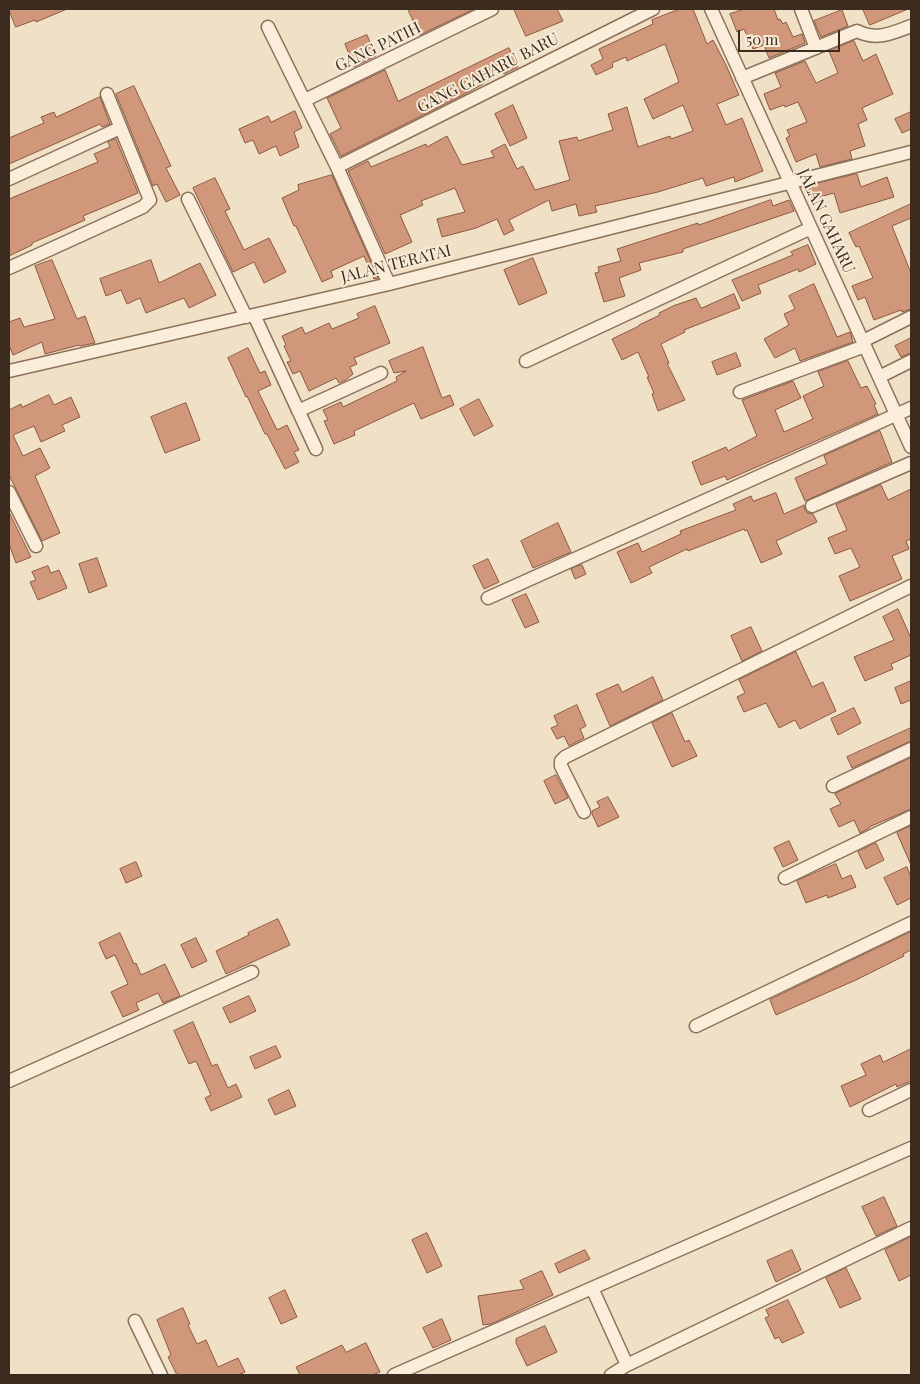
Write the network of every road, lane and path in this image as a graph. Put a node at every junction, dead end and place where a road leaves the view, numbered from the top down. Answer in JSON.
{"nodes":[{"id":1,"x":492,"y":9,"type":"edge"},
{"id":2,"x":652,"y":9,"type":"edge"},
{"id":3,"x":711,"y":9,"type":"edge"},
{"id":4,"x":801,"y":9,"type":"edge"},
{"id":5,"x":911,"y":26,"type":"edge"},
{"id":6,"x":268,"y":27,"type":"dead end"},
{"id":7,"x":816,"y":48,"type":"junction"},
{"id":8,"x":742,"y":78,"type":"junction"},
{"id":9,"x":107,"y":94,"type":"dead end"},
{"id":10,"x":305,"y":100,"type":"junction"},
{"id":11,"x":120,"y":128,"type":"junction"},
{"id":12,"x":911,"y":152,"type":"edge"},
{"id":13,"x":338,"y":166,"type":"junction"},
{"id":14,"x":9,"y":180,"type":"edge"},
{"id":15,"x":790,"y":183,"type":"junction"},
{"id":16,"x":188,"y":199,"type":"dead end"},
{"id":17,"x":811,"y":228,"type":"junction"},
{"id":18,"x":9,"y":268,"type":"edge"},
{"id":19,"x":389,"y":284,"type":"junction"},
{"id":20,"x":250,"y":316,"type":"junction"},
{"id":21,"x":911,"y":317,"type":"edge"},
{"id":22,"x":864,"y":344,"type":"junction"},
{"id":23,"x":526,"y":361,"type":"dead end"},
{"id":24,"x":911,"y":361,"type":"edge"},
{"id":25,"x":9,"y":371,"type":"edge"},
{"id":26,"x":381,"y":373,"type":"dead end"},
{"id":27,"x":879,"y":377,"type":"junction"},
{"id":28,"x":740,"y":392,"type":"dead end"},
{"id":29,"x":911,"y":408,"type":"edge"},
{"id":30,"x":298,"y":411,"type":"junction"},
{"id":31,"x":896,"y":415,"type":"junction"},
{"id":32,"x":911,"y":447,"type":"edge"},
{"id":33,"x":316,"y":449,"type":"dead end"},
{"id":34,"x":911,"y":463,"type":"edge"},
{"id":35,"x":9,"y":492,"type":"edge"},
{"id":36,"x":812,"y":506,"type":"dead end"},
{"id":37,"x":36,"y":546,"type":"dead end"},
{"id":38,"x":911,"y":586,"type":"edge"},
{"id":39,"x":488,"y":598,"type":"dead end"},
{"id":40,"x":911,"y":749,"type":"edge"},
{"id":41,"x":833,"y":786,"type":"dead end"},
{"id":42,"x":584,"y":812,"type":"dead end"},
{"id":43,"x":911,"y":817,"type":"edge"},
{"id":44,"x":785,"y":878,"type":"dead end"},
{"id":45,"x":911,"y":923,"type":"edge"},
{"id":46,"x":252,"y":972,"type":"dead end"},
{"id":47,"x":696,"y":1026,"type":"dead end"},
{"id":48,"x":9,"y":1081,"type":"edge"},
{"id":49,"x":911,"y":1090,"type":"edge"},
{"id":50,"x":869,"y":1110,"type":"dead end"},
{"id":51,"x":911,"y":1148,"type":"edge"},
{"id":52,"x":911,"y":1228,"type":"edge"},
{"id":53,"x":592,"y":1288,"type":"junction"},
{"id":54,"x":135,"y":1321,"type":"dead end"},
{"id":55,"x":627,"y":1365,"type":"junction"},
{"id":56,"x":161,"y":1375,"type":"edge"},
{"id":57,"x":394,"y":1375,"type":"edge"},
{"id":58,"x":611,"y":1375,"type":"edge"}],
"edges":[{"from":1,"to":10,"type":"street","name":"GANG PATIH"},
{"from":2,"to":13,"type":"street","name":"GANG GAHARU BARU"},
{"from":3,"to":8,"type":"street","name":"JALAN GAHARU"},
{"from":4,"to":7,"type":"street"},
{"from":5,"to":7,"type":"street"},
{"from":6,"to":10,"type":"street"},
{"from":7,"to":8,"type":"street"},
{"from":8,"to":15,"type":"street","name":"JALAN GAHARU"},
{"from":9,"to":11,"type":"street"},
{"from":10,"to":13,"type":"street"},
{"from":11,"to":14,"type":"street"},
{"from":11,"to":18,"type":"street"},
{"from":12,"to":15,"type":"street","name":"JALAN TERATAI"},
{"from":13,"to":19,"type":"street"},
{"from":15,"to":17,"type":"street","name":"JALAN GAHARU"},
{"from":15,"to":19,"type":"street","name":"JALAN TERATAI"},
{"from":16,"to":20,"type":"street"},
{"from":17,"to":22,"type":"street","name":"JALAN GAHARU"},
{"from":17,"to":23,"type":"street"},
{"from":19,"to":20,"type":"street","name":"JALAN TERATAI"},
{"from":20,"to":25,"type":"street","name":"JALAN TERATAI"},
{"from":20,"to":30,"type":"street"},
{"from":21,"to":22,"type":"street"},
{"from":22,"to":27,"type":"street","name":"JALAN GAHARU"},
{"from":22,"to":28,"type":"street"},
{"from":24,"to":27,"type":"street"},
{"from":26,"to":30,"type":"street"},
{"from":27,"to":31,"type":"street","name":"JALAN GAHARU"},
{"from":29,"to":31,"type":"street"},
{"from":30,"to":33,"type":"street"},
{"from":31,"to":32,"type":"street","name":"JALAN GAHARU"},
{"from":31,"to":39,"type":"street"},
{"from":34,"to":36,"type":"street"},
{"from":35,"to":37,"type":"street"},
{"from":38,"to":42,"type":"street"},
{"from":40,"to":41,"type":"street"},
{"from":43,"to":44,"type":"street"},
{"from":45,"to":47,"type":"street"},
{"from":46,"to":48,"type":"street"},
{"from":49,"to":50,"type":"street"},
{"from":51,"to":53,"type":"street"},
{"from":52,"to":55,"type":"street"},
{"from":53,"to":55,"type":"street"},
{"from":53,"to":57,"type":"street"},
{"from":54,"to":56,"type":"street"},
{"from":55,"to":58,"type":"street"}]}
